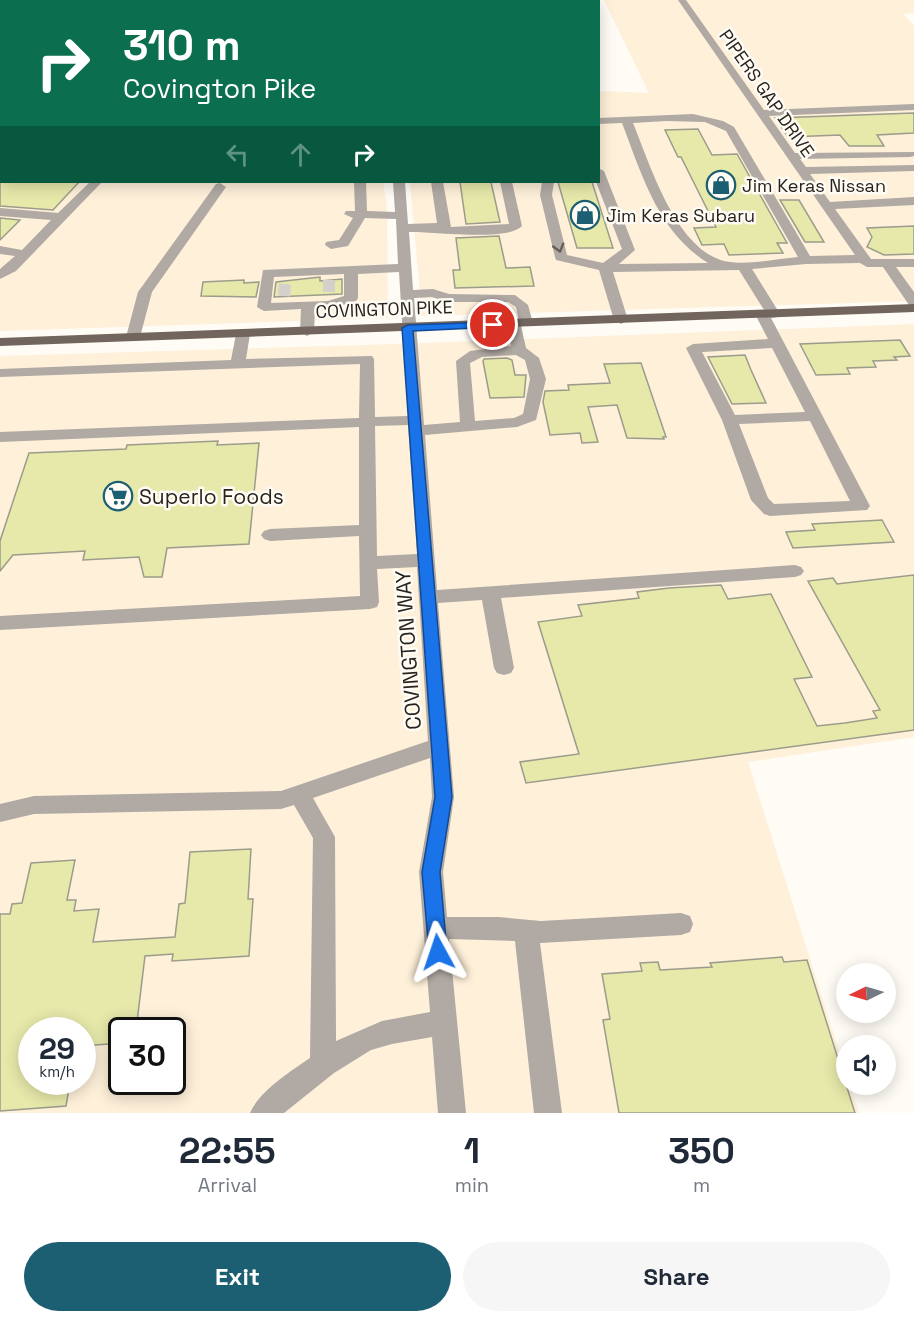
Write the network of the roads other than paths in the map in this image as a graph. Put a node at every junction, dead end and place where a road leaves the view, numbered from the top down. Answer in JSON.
{"nodes":[{"id":1,"x":681,"y":0,"type":"edge"},
{"id":2,"x":914,"y":107,"type":"edge"},
{"id":3,"x":761,"y":113,"type":"junction"},
{"id":4,"x":626,"y":120,"type":"junction"},
{"id":5,"x":600,"y":121,"type":"edge"},
{"id":6,"x":913,"y":152,"type":"edge"},
{"id":7,"x":791,"y":156,"type":"junction"},
{"id":8,"x":914,"y":168,"type":"edge"},
{"id":9,"x":802,"y":171,"type":"junction"},
{"id":10,"x":600,"y":176,"type":"edge"},
{"id":11,"x":95,"y":183,"type":"edge"},
{"id":12,"x":360,"y":183,"type":"edge"},
{"id":13,"x":399,"y":183,"type":"edge"},
{"id":14,"x":437,"y":183,"type":"edge"},
{"id":15,"x":506,"y":183,"type":"edge"},
{"id":16,"x":219,"y":187,"type":"dead end"},
{"id":17,"x":547,"y":188,"type":"edge"},
{"id":18,"x":914,"y":201,"type":"edge"},
{"id":19,"x":826,"y":206,"type":"junction"},
{"id":20,"x":0,"y":212,"type":"edge"},
{"id":21,"x":355,"y":215,"type":"junction"},
{"id":22,"x":60,"y":217,"type":"junction"},
{"id":23,"x":401,"y":222,"type":"junction"},
{"id":24,"x":444,"y":229,"type":"junction"},
{"id":25,"x":331,"y":245,"type":"dead end"},
{"id":26,"x":0,"y":250,"type":"edge"},
{"id":27,"x":24,"y":254,"type":"junction"},
{"id":28,"x":806,"y":260,"type":"junction"},
{"id":29,"x":866,"y":261,"type":"junction"},
{"id":30,"x":914,"y":263,"type":"edge"},
{"id":31,"x":888,"y":265,"type":"junction"},
{"id":32,"x":743,"y":266,"type":"junction"},
{"id":33,"x":404,"y":268,"type":"junction"},
{"id":34,"x":605,"y":268,"type":"junction"},
{"id":35,"x":351,"y":270,"type":"junction"},
{"id":36,"x":0,"y":276,"type":"edge"},
{"id":37,"x":406,"y":294,"type":"junction"},
{"id":38,"x":914,"y":302,"type":"edge"},
{"id":39,"x":308,"y":305,"type":"junction"},
{"id":40,"x":914,"y":308,"type":"edge"},
{"id":41,"x":767,"y":314,"type":"junction"},
{"id":42,"x":621,"y":320,"type":"junction"},
{"id":43,"x":520,"y":324,"type":"junction"},
{"id":44,"x":408,"y":328,"type":"junction"},
{"id":45,"x":307,"y":332,"type":"junction"},
{"id":46,"x":243,"y":334,"type":"junction"},
{"id":47,"x":133,"y":338,"type":"junction"},
{"id":48,"x":0,"y":342,"type":"edge"},
{"id":49,"x":778,"y":343,"type":"junction"},
{"id":50,"x":519,"y":350,"type":"junction"},
{"id":51,"x":238,"y":364,"type":"junction"},
{"id":52,"x":0,"y":373,"type":"edge"},
{"id":53,"x":815,"y":416,"type":"junction"},
{"id":54,"x":730,"y":420,"type":"junction"},
{"id":55,"x":367,"y":422,"type":"junction"},
{"id":56,"x":415,"y":425,"type":"junction"},
{"id":57,"x":468,"y":426,"type":"junction"},
{"id":58,"x":0,"y":437,"type":"edge"},
{"id":59,"x":367,"y":530,"type":"junction"},
{"id":60,"x":270,"y":535,"type":"dead end"},
{"id":61,"x":425,"y":560,"type":"junction"},
{"id":62,"x":368,"y":563,"type":"junction"},
{"id":63,"x":795,"y":571,"type":"dead end"},
{"id":64,"x":490,"y":592,"type":"junction"},
{"id":65,"x":428,"y":597,"type":"junction"},
{"id":66,"x":0,"y":623,"type":"edge"},
{"id":67,"x":504,"y":668,"type":"dead end"},
{"id":68,"x":439,"y":746,"type":"junction"},
{"id":69,"x":299,"y":794,"type":"junction"},
{"id":70,"x":0,"y":813,"type":"edge"},
{"id":71,"x":681,"y":924,"type":"dead end"},
{"id":72,"x":436,"y":928,"type":"junction"},
{"id":73,"x":526,"y":931,"type":"junction"},
{"id":74,"x":444,"y":1023,"type":"junction"},
{"id":75,"x":324,"y":1065,"type":"junction"},
{"id":76,"x":264,"y":1113,"type":"edge"},
{"id":77,"x":452,"y":1113,"type":"edge"},
{"id":78,"x":548,"y":1113,"type":"edge"}],
"edges":[{"from":1,"to":3,"type":"street","name":"PIPERS GAP DRIVE"},
{"from":2,"to":3,"type":"street"},
{"from":3,"to":7,"type":"street","name":"PIPERS GAP DRIVE"},
{"from":4,"to":5,"type":"street"},
{"from":4,"to":28,"type":"street"},
{"from":4,"to":32,"type":"street"},
{"from":6,"to":7,"type":"street"},
{"from":7,"to":9,"type":"street","name":"PIPERS GAP DRIVE"},
{"from":8,"to":9,"type":"street"},
{"from":9,"to":19,"type":"street","name":"PIPERS GAP DRIVE"},
{"from":10,"to":34,"type":"street"},
{"from":11,"to":22,"type":"street"},
{"from":12,"to":21,"type":"street"},
{"from":13,"to":23,"type":"street","name":"COVINGTON WAY"},
{"from":14,"to":24,"type":"street"},
{"from":15,"to":24,"type":"street"},
{"from":16,"to":47,"type":"street"},
{"from":17,"to":34,"type":"street","one_way":true},
{"from":18,"to":19,"type":"street"},
{"from":19,"to":29,"type":"street","name":"PIPERS GAP DRIVE"},
{"from":20,"to":22,"type":"street"},
{"from":21,"to":23,"type":"street"},
{"from":21,"to":25,"type":"street"},
{"from":22,"to":27,"type":"street"},
{"from":23,"to":24,"type":"street"},
{"from":23,"to":33,"type":"street","name":"COVINGTON WAY"},
{"from":26,"to":27,"type":"street"},
{"from":27,"to":36,"type":"street"},
{"from":28,"to":29,"type":"street"},
{"from":28,"to":32,"type":"street"},
{"from":29,"to":31,"type":"street"},
{"from":30,"to":31,"type":"street"},
{"from":31,"to":38,"type":"street"},
{"from":32,"to":34,"type":"street"},
{"from":32,"to":41,"type":"street"},
{"from":33,"to":35,"type":"street"},
{"from":33,"to":37,"type":"street","name":"COVINGTON WAY"},
{"from":34,"to":42,"type":"street"},
{"from":35,"to":39,"type":"street"},
{"from":35,"to":39,"type":"street"},
{"from":37,"to":43,"type":"street"},
{"from":37,"to":44,"type":"street","name":"COVINGTON WAY"},
{"from":39,"to":45,"type":"street"},
{"from":40,"to":41,"type":"main road","name":"COVINGTON PIKE"},
{"from":41,"to":42,"type":"main road","name":"COVINGTON PIKE"},
{"from":41,"to":49,"type":"street"},
{"from":42,"to":43,"type":"main road","name":"COVINGTON PIKE"},
{"from":43,"to":44,"type":"main road","name":"COVINGTON PIKE"},
{"from":43,"to":50,"type":"street"},
{"from":44,"to":45,"type":"main road","name":"COVINGTON PIKE"},
{"from":44,"to":56,"type":"street","name":"COVINGTON WAY"},
{"from":45,"to":46,"type":"main road","name":"COVINGTON PIKE"},
{"from":46,"to":47,"type":"main road","name":"COVINGTON PIKE"},
{"from":46,"to":51,"type":"street"},
{"from":47,"to":48,"type":"main road","name":"COVINGTON PIKE"},
{"from":49,"to":53,"type":"street"},
{"from":49,"to":54,"type":"street"},
{"from":50,"to":57,"type":"street"},
{"from":50,"to":57,"type":"street"},
{"from":51,"to":52,"type":"street"},
{"from":51,"to":55,"type":"street"},
{"from":53,"to":54,"type":"street"},
{"from":53,"to":54,"type":"street"},
{"from":55,"to":56,"type":"street"},
{"from":55,"to":58,"type":"street"},
{"from":55,"to":59,"type":"street"},
{"from":56,"to":57,"type":"street"},
{"from":56,"to":61,"type":"street","name":"COVINGTON WAY"},
{"from":59,"to":60,"type":"street"},
{"from":59,"to":62,"type":"street"},
{"from":61,"to":62,"type":"street"},
{"from":61,"to":65,"type":"street","name":"COVINGTON WAY"},
{"from":62,"to":66,"type":"street"},
{"from":63,"to":64,"type":"street"},
{"from":64,"to":65,"type":"street"},
{"from":64,"to":67,"type":"street"},
{"from":65,"to":68,"type":"street","name":"COVINGTON WAY"},
{"from":68,"to":69,"type":"street"},
{"from":68,"to":72,"type":"street","name":"COVINGTON WAY"},
{"from":69,"to":70,"type":"street"},
{"from":69,"to":75,"type":"street"},
{"from":71,"to":73,"type":"street"},
{"from":72,"to":73,"type":"street"},
{"from":72,"to":74,"type":"street","name":"COVINGTON WAY"},
{"from":73,"to":78,"type":"street"},
{"from":74,"to":75,"type":"street"},
{"from":74,"to":77,"type":"street","name":"COVINGTON WAY"},
{"from":75,"to":76,"type":"street"}]}
